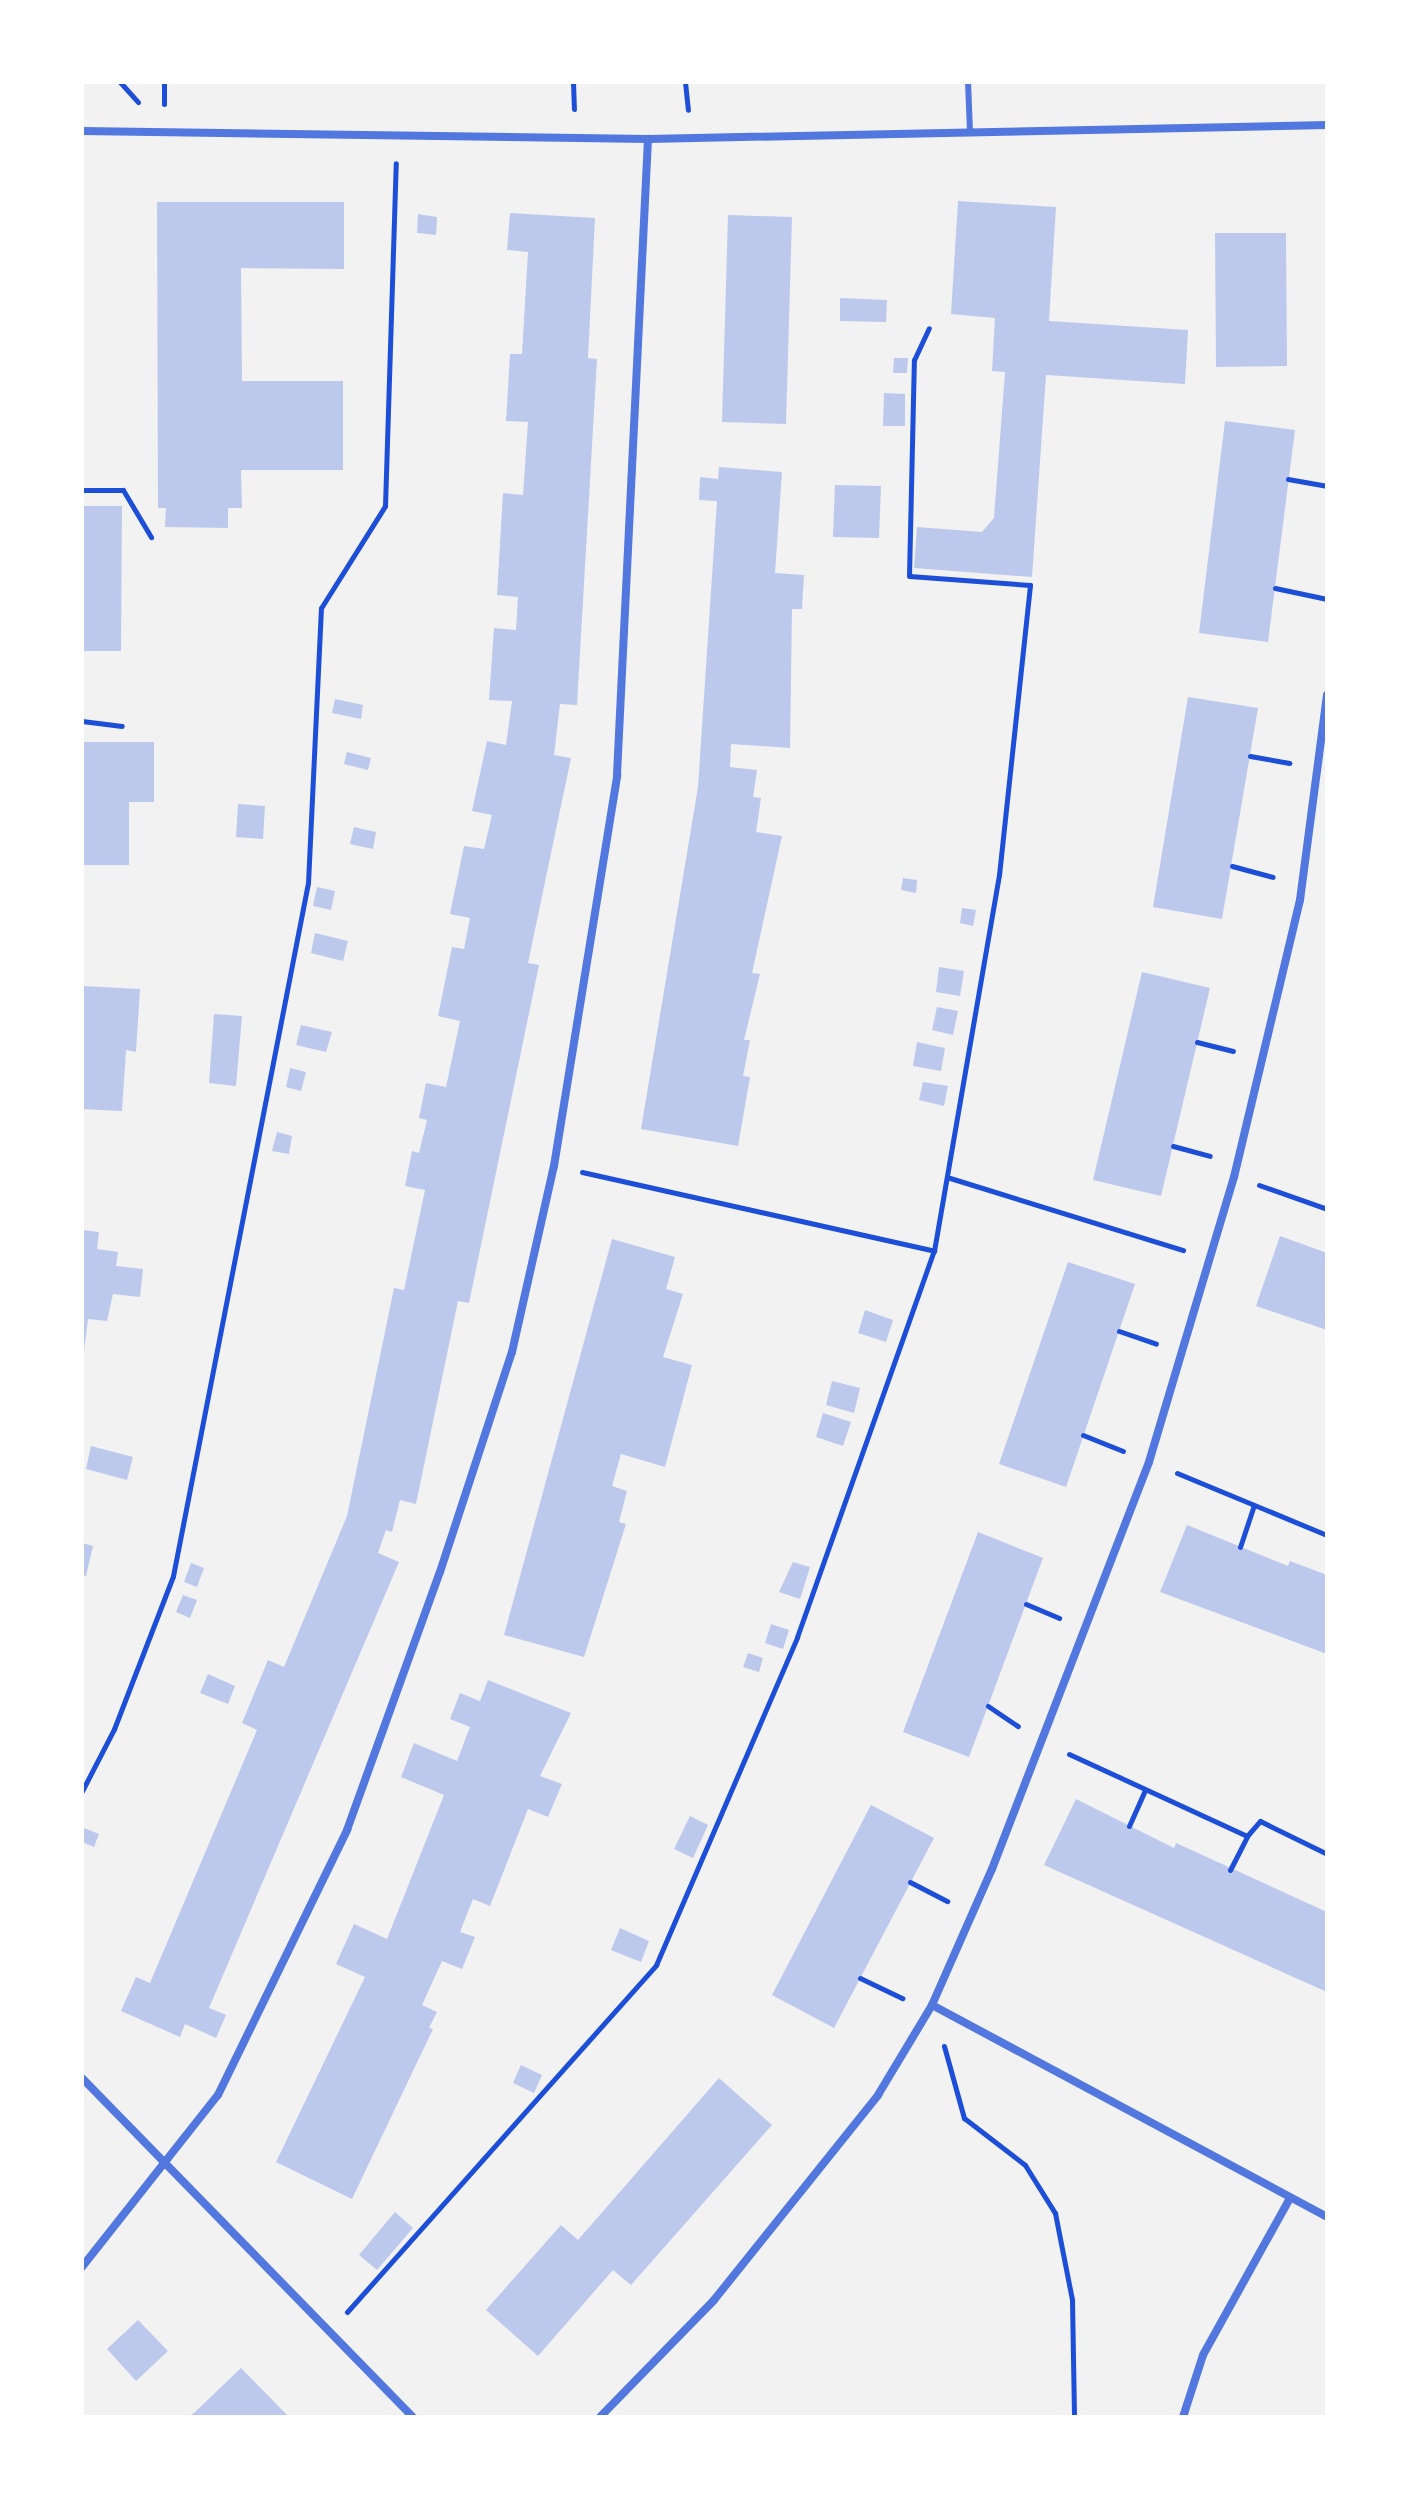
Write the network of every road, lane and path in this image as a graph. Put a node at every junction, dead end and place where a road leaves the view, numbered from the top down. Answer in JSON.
{"nodes":[{"id":1,"x":170,"y":82,"type":"edge"},
{"id":2,"x":968,"y":82,"type":"edge"},
{"id":3,"x":164,"y":91,"type":"dead end"},
{"id":4,"x":1327,"y":125,"type":"edge"},
{"id":5,"x":82,"y":131,"type":"edge"},
{"id":6,"x":970,"y":132,"type":"junction"},
{"id":7,"x":396,"y":138,"type":"junction"},
{"id":8,"x":648,"y":139,"type":"junction"},
{"id":9,"x":929,"y":328,"type":"dead end"},
{"id":10,"x":1288,"y":479,"type":"dead end"},
{"id":11,"x":1327,"y":486,"type":"edge"},
{"id":12,"x":82,"y":490,"type":"edge"},
{"id":13,"x":151,"y":537,"type":"dead end"},
{"id":14,"x":1275,"y":588,"type":"dead end"},
{"id":15,"x":1327,"y":599,"type":"edge"},
{"id":16,"x":1327,"y":695,"type":"edge"},
{"id":17,"x":82,"y":721,"type":"edge"},
{"id":18,"x":122,"y":726,"type":"dead end"},
{"id":19,"x":1250,"y":756,"type":"dead end"},
{"id":20,"x":1317,"y":768,"type":"junction"},
{"id":21,"x":1197,"y":1042,"type":"dead end"},
{"id":22,"x":1261,"y":1059,"type":"junction"},
{"id":23,"x":554,"y":1166,"type":"junction"},
{"id":24,"x":950,"y":1178,"type":"junction"},
{"id":25,"x":934,"y":1251,"type":"junction"},
{"id":26,"x":1211,"y":1258,"type":"junction"},
{"id":27,"x":1083,"y":1435,"type":"dead end"},
{"id":28,"x":1149,"y":1462,"type":"junction"},
{"id":29,"x":1254,"y":1505,"type":"junction"},
{"id":30,"x":1327,"y":1535,"type":"edge"},
{"id":31,"x":1240,"y":1547,"type":"dead end"},
{"id":32,"x":988,"y":1706,"type":"dead end"},
{"id":33,"x":1042,"y":1741,"type":"junction"},
{"id":34,"x":1145,"y":1790,"type":"junction"},
{"id":35,"x":82,"y":1791,"type":"edge"},
{"id":36,"x":1129,"y":1826,"type":"dead end"},
{"id":37,"x":1247,"y":1836,"type":"junction"},
{"id":38,"x":1327,"y":1854,"type":"edge"},
{"id":39,"x":1230,"y":1870,"type":"dead end"},
{"id":40,"x":910,"y":1882,"type":"dead end"},
{"id":41,"x":973,"y":1914,"type":"junction"},
{"id":42,"x":860,"y":1978,"type":"dead end"},
{"id":43,"x":932,"y":2005,"type":"junction"},
{"id":44,"x":82,"y":2078,"type":"edge"},
{"id":45,"x":166,"y":2160,"type":"junction"},
{"id":46,"x":1290,"y":2198,"type":"junction"},
{"id":47,"x":1327,"y":2217,"type":"edge"},
{"id":48,"x":82,"y":2267,"type":"edge"},
{"id":49,"x":330,"y":2331,"type":"junction"},
{"id":50,"x":413,"y":2417,"type":"edge"},
{"id":51,"x":600,"y":2417,"type":"edge"},
{"id":52,"x":1074,"y":2417,"type":"edge"},
{"id":53,"x":1183,"y":2417,"type":"edge"}],
"edges":[{"from":1,"to":3,"type":"path"},
{"from":2,"to":6,"type":"lane"},
{"from":4,"to":6,"type":"street"},
{"from":5,"to":7,"type":"street"},
{"from":6,"to":8,"type":"street"},
{"from":7,"to":8,"type":"street"},
{"from":7,"to":35,"type":"path"},
{"from":8,"to":23,"type":"street"},
{"from":9,"to":24,"type":"path"},
{"from":10,"to":11,"type":"path"},
{"from":12,"to":13,"type":"path"},
{"from":14,"to":15,"type":"path"},
{"from":16,"to":20,"type":"street"},
{"from":17,"to":18,"type":"path"},
{"from":19,"to":20,"type":"path"},
{"from":20,"to":22,"type":"street"},
{"from":21,"to":22,"type":"path"},
{"from":22,"to":26,"type":"street"},
{"from":23,"to":25,"type":"path"},
{"from":23,"to":45,"type":"street"},
{"from":24,"to":25,"type":"path"},
{"from":24,"to":26,"type":"path"},
{"from":25,"to":49,"type":"path"},
{"from":26,"to":28,"type":"street"},
{"from":27,"to":28,"type":"path"},
{"from":28,"to":29,"type":"path"},
{"from":28,"to":33,"type":"street"},
{"from":29,"to":30,"type":"path"},
{"from":29,"to":31,"type":"path"},
{"from":32,"to":33,"type":"path"},
{"from":33,"to":34,"type":"path"},
{"from":33,"to":41,"type":"street"},
{"from":34,"to":36,"type":"path"},
{"from":34,"to":37,"type":"path"},
{"from":37,"to":38,"type":"path"},
{"from":37,"to":39,"type":"path"},
{"from":40,"to":41,"type":"path"},
{"from":41,"to":43,"type":"street"},
{"from":42,"to":43,"type":"path"},
{"from":43,"to":46,"type":"street"},
{"from":43,"to":51,"type":"street"},
{"from":43,"to":52,"type":"path"},
{"from":44,"to":45,"type":"street"},
{"from":45,"to":48,"type":"street"},
{"from":45,"to":49,"type":"street"},
{"from":46,"to":47,"type":"street"},
{"from":46,"to":53,"type":"street"},
{"from":49,"to":50,"type":"street"}]}
